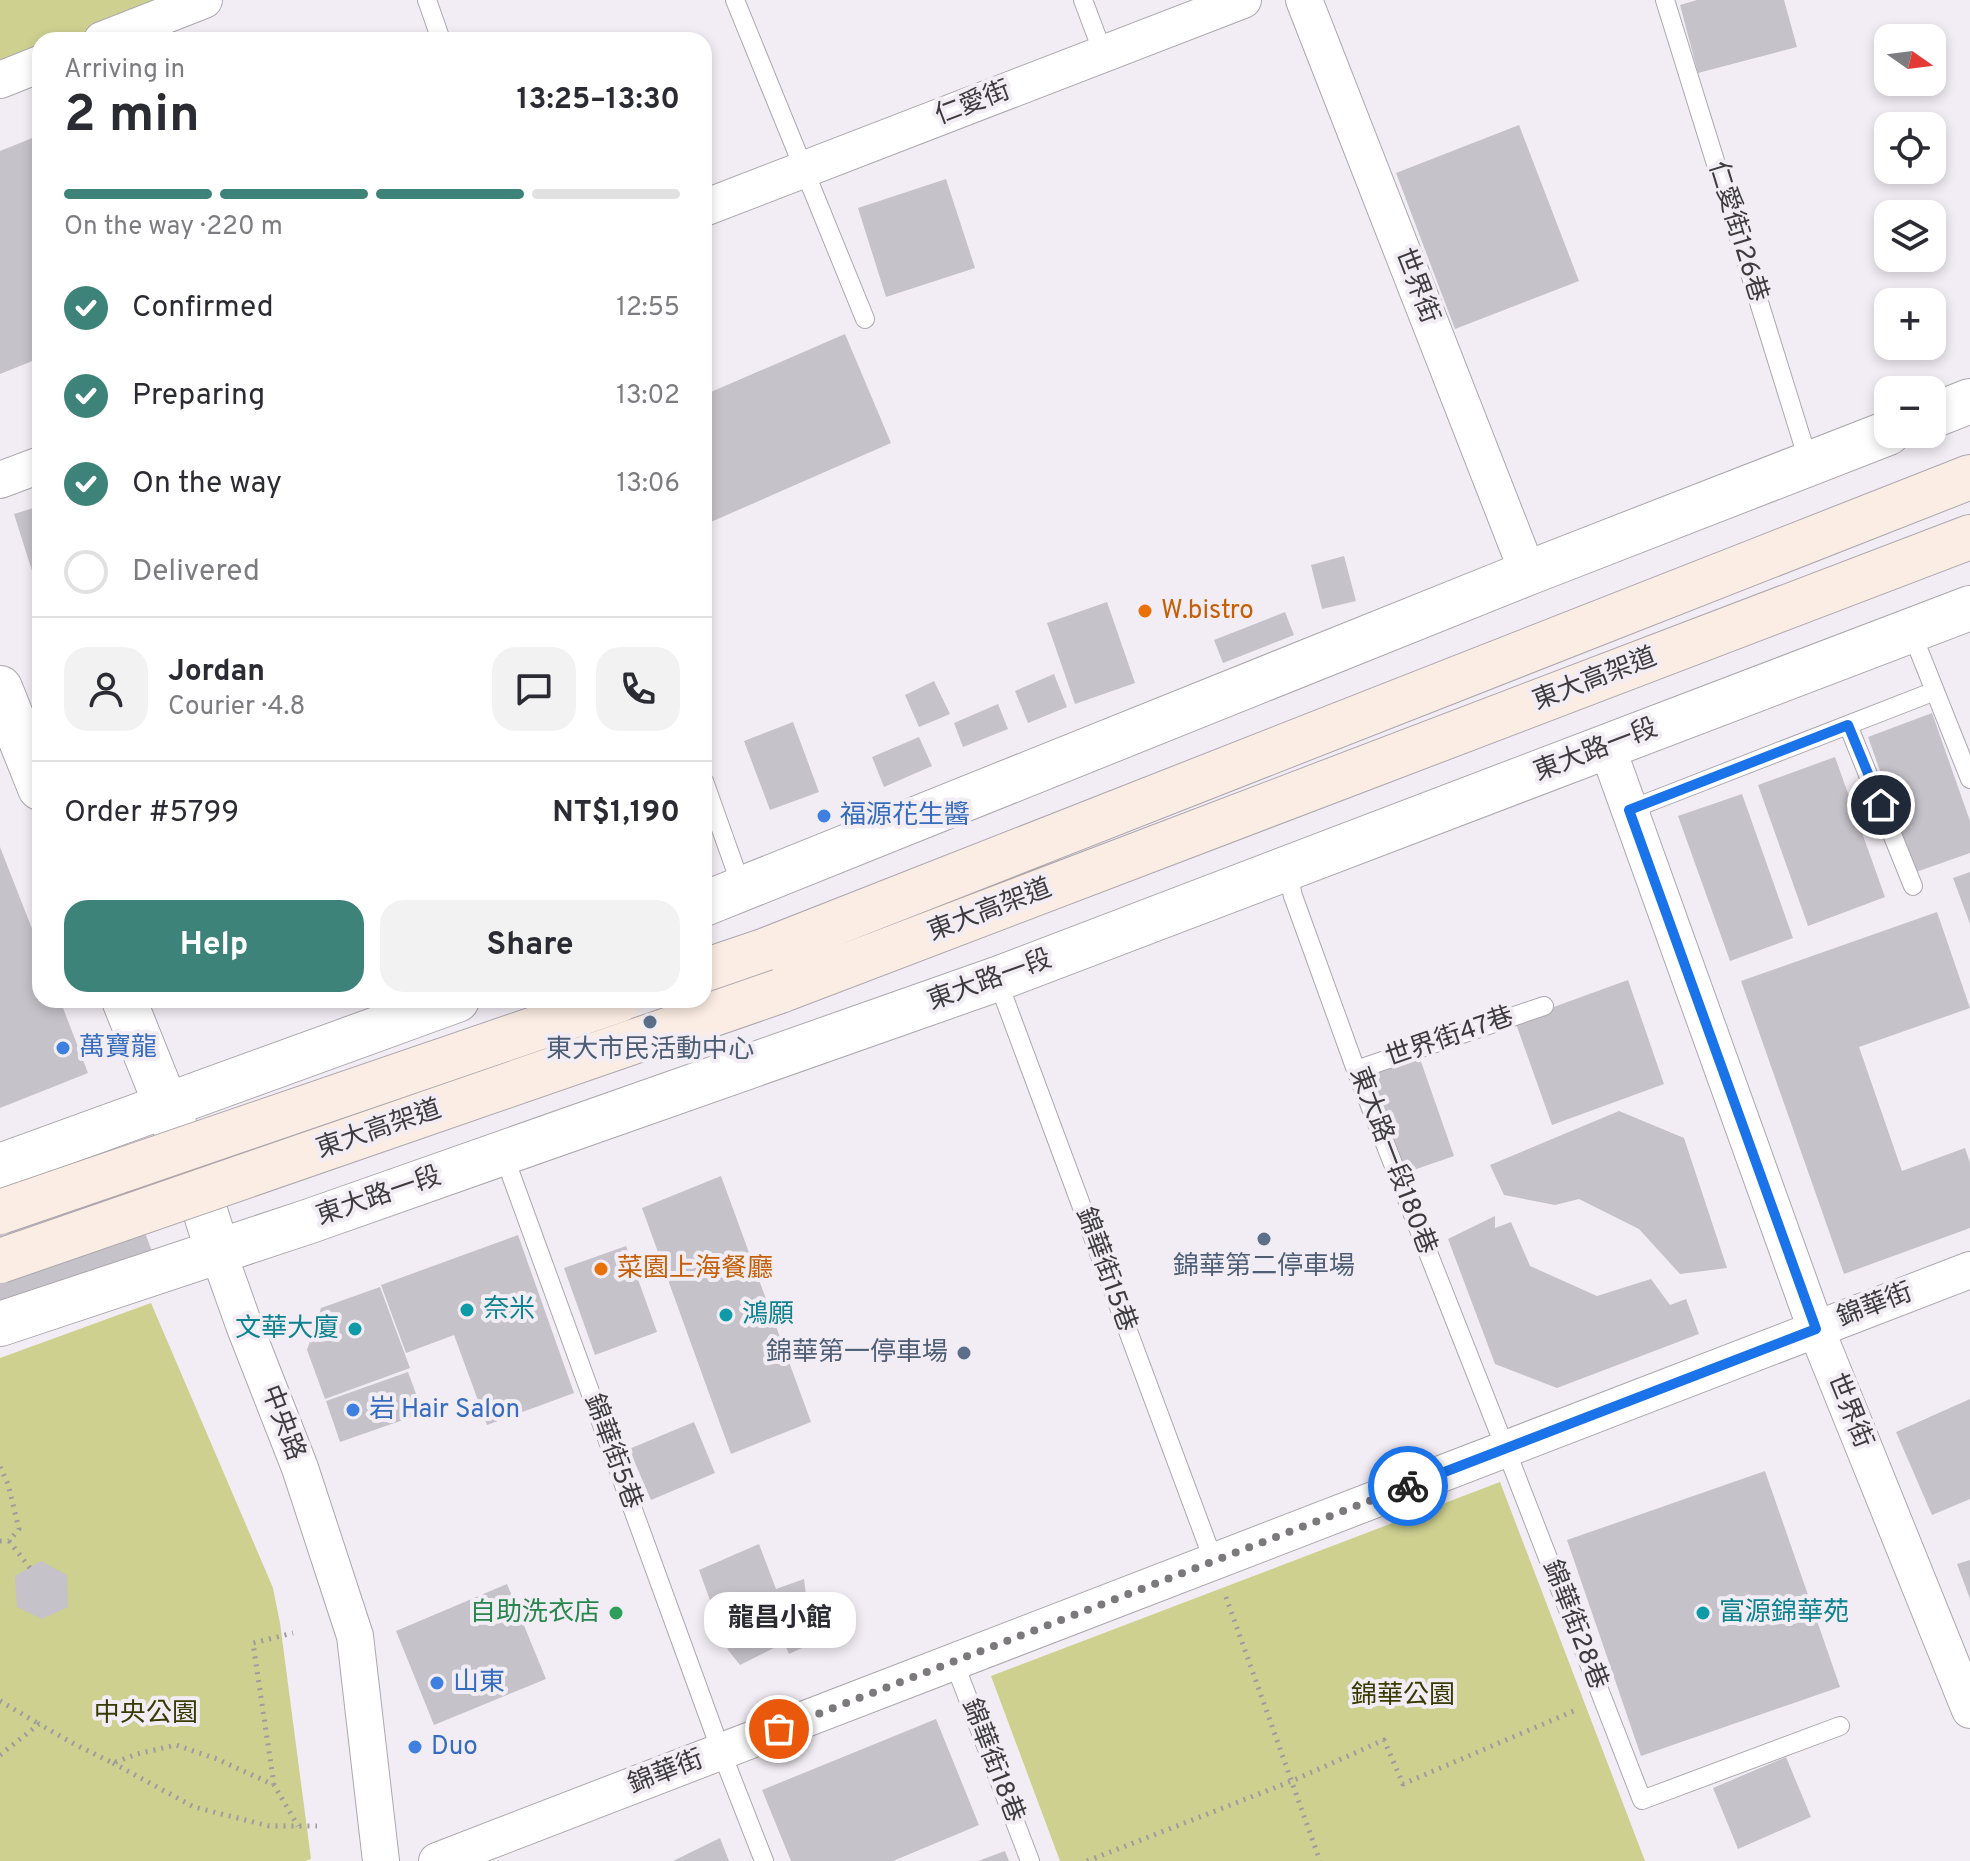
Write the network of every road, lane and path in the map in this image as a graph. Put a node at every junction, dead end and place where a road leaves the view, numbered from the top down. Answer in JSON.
{"nodes":[{"id":1,"x":204,"y":0,"type":"edge"},
{"id":2,"x":427,"y":0,"type":"edge"},
{"id":3,"x":735,"y":0,"type":"edge"},
{"id":4,"x":1083,"y":0,"type":"edge"},
{"id":5,"x":1243,"y":0,"type":"edge"},
{"id":6,"x":1304,"y":0,"type":"edge"},
{"id":7,"x":1665,"y":0,"type":"edge"},
{"id":8,"x":129,"y":32,"type":"edge"},
{"id":9,"x":438,"y":32,"type":"edge"},
{"id":10,"x":1103,"y":53,"type":"junction"},
{"id":11,"x":32,"y":67,"type":"edge"},
{"id":12,"x":0,"y":80,"type":"edge"},
{"id":13,"x":804,"y":169,"type":"junction"},
{"id":14,"x":712,"y":205,"type":"edge"},
{"id":15,"x":865,"y":319,"type":"dead end"},
{"id":16,"x":1970,"y":401,"type":"edge"},
{"id":17,"x":1946,"y":410,"type":"edge"},
{"id":18,"x":1874,"y":438,"type":"edge"},
{"id":19,"x":1809,"y":463,"type":"junction"},
{"id":20,"x":32,"y":468,"type":"edge"},
{"id":21,"x":1970,"y":477,"type":"edge"},
{"id":22,"x":0,"y":480,"type":"edge"},
{"id":23,"x":1970,"y":537,"type":"edge"},
{"id":24,"x":1528,"y":573,"type":"junction"},
{"id":25,"x":1970,"y":608,"type":"edge"},
{"id":26,"x":1911,"y":631,"type":"junction"},
{"id":27,"x":0,"y":688,"type":"edge"},
{"id":28,"x":1935,"y":691,"type":"junction"},
{"id":29,"x":1848,"y":725,"type":"junction"},
{"id":30,"x":1607,"y":747,"type":"junction"},
{"id":31,"x":32,"y":768,"type":"edge"},
{"id":32,"x":1970,"y":779,"type":"edge"},
{"id":33,"x":1629,"y":810,"type":"junction"},
{"id":34,"x":712,"y":829,"type":"edge"},
{"id":35,"x":1287,"y":869,"type":"junction"},
{"id":36,"x":1913,"y":886,"type":"dead end"},
{"id":37,"x":723,"y":896,"type":"edge"},
{"id":38,"x":712,"y":968,"type":"edge"},
{"id":39,"x":997,"y":979,"type":"junction"},
{"id":40,"x":1544,"y":1006,"type":"dead end"},
{"id":41,"x":127,"y":1008,"type":"edge"},
{"id":42,"x":435,"y":1008,"type":"edge"},
{"id":43,"x":596,"y":1008,"type":"edge"},
{"id":44,"x":1356,"y":1070,"type":"junction"},
{"id":45,"x":166,"y":1105,"type":"junction"},
{"id":46,"x":503,"y":1153,"type":"junction"},
{"id":47,"x":0,"y":1166,"type":"edge"},
{"id":48,"x":192,"y":1181,"type":"junction"},
{"id":49,"x":0,"y":1212,"type":"edge"},
{"id":50,"x":144,"y":1230,"type":"dead end"},
{"id":51,"x":218,"y":1252,"type":"junction"},
{"id":52,"x":0,"y":1261,"type":"edge"},
{"id":53,"x":1970,"y":1270,"type":"edge"},
{"id":54,"x":0,"y":1324,"type":"edge"},
{"id":55,"x":1816,"y":1329,"type":"junction"},
{"id":56,"x":1506,"y":1450,"type":"junction"},
{"id":57,"x":0,"y":1467,"type":"edge"},
{"id":58,"x":0,"y":1541,"type":"edge"},
{"id":59,"x":9,"y":1541,"type":"junction"},
{"id":60,"x":1214,"y":1562,"type":"junction"},
{"id":61,"x":30,"y":1568,"type":"dead end"},
{"id":62,"x":293,"y":1633,"type":"dead end"},
{"id":63,"x":954,"y":1662,"type":"junction"},
{"id":64,"x":1603,"y":1699,"type":"junction"},
{"id":65,"x":0,"y":1701,"type":"edge"},
{"id":66,"x":1970,"y":1710,"type":"edge"},
{"id":67,"x":39,"y":1724,"type":"junction"},
{"id":68,"x":1840,"y":1726,"type":"dead end"},
{"id":69,"x":721,"y":1751,"type":"junction"},
{"id":70,"x":0,"y":1755,"type":"edge"},
{"id":71,"x":113,"y":1763,"type":"junction"},
{"id":72,"x":1292,"y":1781,"type":"junction"},
{"id":73,"x":274,"y":1785,"type":"junction"},
{"id":74,"x":298,"y":1826,"type":"junction"},
{"id":75,"x":317,"y":1826,"type":"dead end"},
{"id":76,"x":381,"y":1861,"type":"edge"},
{"id":77,"x":437,"y":1861,"type":"edge"},
{"id":78,"x":764,"y":1861,"type":"edge"},
{"id":79,"x":1030,"y":1861,"type":"edge"},
{"id":80,"x":1087,"y":1861,"type":"edge"},
{"id":81,"x":1320,"y":1861,"type":"edge"}],
"edges":[{"from":1,"to":8,"type":"street"},
{"from":2,"to":9,"type":"lane"},
{"from":3,"to":13,"type":"lane"},
{"from":4,"to":10,"type":"lane"},
{"from":5,"to":10,"type":"street","name":"仁愛街"},
{"from":6,"to":24,"type":"street","name":"世界街"},
{"from":7,"to":19,"type":"lane","name":"仁愛街126巷"},
{"from":10,"to":13,"type":"street","name":"仁愛街"},
{"from":11,"to":12,"type":"street"},
{"from":13,"to":14,"type":"street","name":"仁愛街"},
{"from":13,"to":15,"type":"lane"},
{"from":16,"to":17,"type":"street"},
{"from":18,"to":19,"type":"street"},
{"from":19,"to":24,"type":"street"},
{"from":20,"to":22,"type":"street"},
{"from":21,"to":38,"type":"main road","name":"東大高架道"},
{"from":23,"to":52,"type":"main road","name":"東大高架道","bridge":true},
{"from":24,"to":37,"type":"street"},
{"from":25,"to":26,"type":"street","name":"東大路一段"},
{"from":26,"to":28,"type":"lane"},
{"from":26,"to":30,"type":"street","name":"東大路一段"},
{"from":27,"to":31,"type":"street"},
{"from":28,"to":29,"type":"lane"},
{"from":28,"to":32,"type":"lane"},
{"from":29,"to":33,"type":"lane"},
{"from":29,"to":36,"type":"lane"},
{"from":30,"to":33,"type":"street","name":"世界街"},
{"from":30,"to":35,"type":"street","name":"東大路一段"},
{"from":33,"to":55,"type":"street","name":"世界街"},
{"from":34,"to":37,"type":"lane"},
{"from":35,"to":39,"type":"street","name":"東大路一段"},
{"from":35,"to":44,"type":"lane","name":"東大路一段180巷"},
{"from":39,"to":46,"type":"street","name":"東大路一段"},
{"from":39,"to":60,"type":"lane","name":"錦華街15巷"},
{"from":40,"to":44,"type":"lane","name":"世界街47巷"},
{"from":41,"to":45,"type":"street","name":"中央路"},
{"from":42,"to":45,"type":"street"},
{"from":43,"to":49,"type":"main road","name":"東大高架道","bridge":true},
{"from":44,"to":56,"type":"lane","name":"東大路一段180巷"},
{"from":45,"to":47,"type":"street"},
{"from":45,"to":48,"type":"street","name":"中央路"},
{"from":46,"to":51,"type":"street","name":"東大路一段"},
{"from":46,"to":69,"type":"lane","name":"錦華街5巷"},
{"from":48,"to":50,"type":"lane"},
{"from":48,"to":51,"type":"street","name":"中央路"},
{"from":51,"to":54,"type":"street","name":"東大路一段"},
{"from":51,"to":76,"type":"street","name":"中央路"},
{"from":53,"to":55,"type":"street","name":"錦華街"},
{"from":55,"to":56,"type":"street","name":"錦華街"},
{"from":55,"to":66,"type":"street","name":"世界街"},
{"from":56,"to":60,"type":"street","name":"錦華街"},
{"from":56,"to":64,"type":"lane","name":"錦華街28巷"},
{"from":57,"to":59,"type":"path"},
{"from":58,"to":59,"type":"path"},
{"from":59,"to":61,"type":"path"},
{"from":60,"to":63,"type":"street","name":"錦華街"},
{"from":60,"to":72,"type":"path"},
{"from":62,"to":73,"type":"path"},
{"from":63,"to":69,"type":"street","name":"錦華街"},
{"from":63,"to":79,"type":"lane","name":"錦華街18巷"},
{"from":64,"to":68,"type":"lane","name":"錦華街28巷"},
{"from":64,"to":72,"type":"path"},
{"from":65,"to":67,"type":"path"},
{"from":67,"to":70,"type":"path"},
{"from":67,"to":71,"type":"path"},
{"from":69,"to":77,"type":"street","name":"錦華街"},
{"from":69,"to":78,"type":"lane","name":"錦華街5巷"},
{"from":71,"to":73,"type":"path"},
{"from":71,"to":74,"type":"path"},
{"from":72,"to":80,"type":"path"},
{"from":72,"to":81,"type":"path"},
{"from":73,"to":74,"type":"path"},
{"from":74,"to":75,"type":"path"}]}
